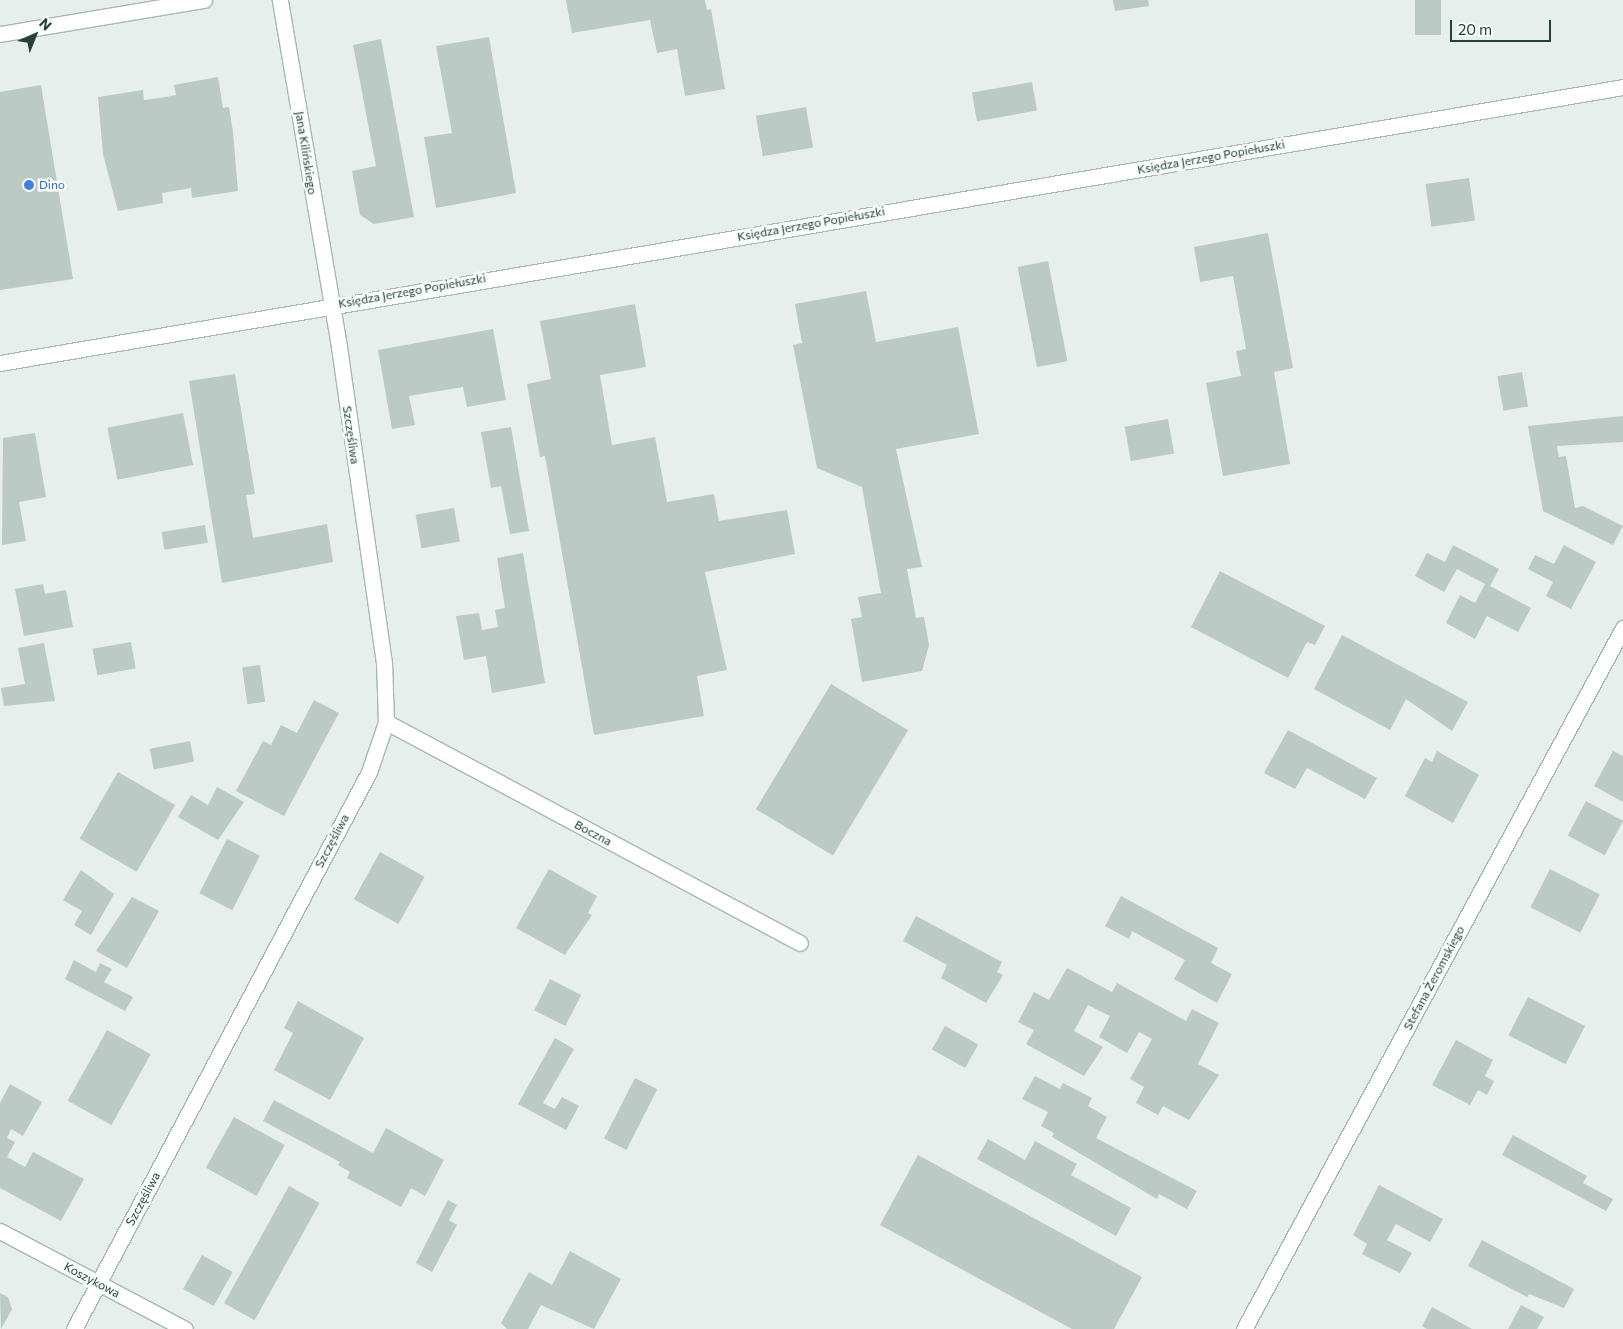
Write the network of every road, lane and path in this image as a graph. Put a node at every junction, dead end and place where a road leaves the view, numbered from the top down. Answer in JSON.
{"nodes":[{"id":1,"x":204,"y":0,"type":"edge"},
{"id":2,"x":280,"y":0,"type":"edge"},
{"id":3,"x":0,"y":34,"type":"edge"},
{"id":4,"x":1622,"y":91,"type":"edge"},
{"id":5,"x":331,"y":305,"type":"junction"},
{"id":6,"x":0,"y":363,"type":"edge"},
{"id":7,"x":1623,"y":628,"type":"edge"},
{"id":8,"x":386,"y":722,"type":"junction"},
{"id":9,"x":800,"y":943,"type":"dead end"},
{"id":10,"x":0,"y":1231,"type":"edge"},
{"id":11,"x":99,"y":1283,"type":"junction"},
{"id":12,"x":74,"y":1329,"type":"edge"},
{"id":13,"x":185,"y":1329,"type":"edge"},
{"id":14,"x":1244,"y":1329,"type":"edge"}],
"edges":[{"from":1,"to":3,"type":"street"},
{"from":2,"to":5,"type":"street","name":"Jana Kilińskiego"},
{"from":4,"to":5,"type":"street","name":"Księdza Jerzego Popiełuszki"},
{"from":5,"to":6,"type":"street","name":"Księdza Jerzego Popiełuszki"},
{"from":5,"to":8,"type":"street","name":"Szczęśliwa"},
{"from":7,"to":14,"type":"street","name":"Stefana Żeromskiego"},
{"from":8,"to":9,"type":"street","name":"Boczna"},
{"from":8,"to":11,"type":"street","name":"Szczęśliwa"},
{"from":10,"to":11,"type":"street","name":"Koszykowa"},
{"from":11,"to":12,"type":"street","name":"Szczęśliwa"},
{"from":11,"to":13,"type":"street","name":"Koszykowa"}]}
